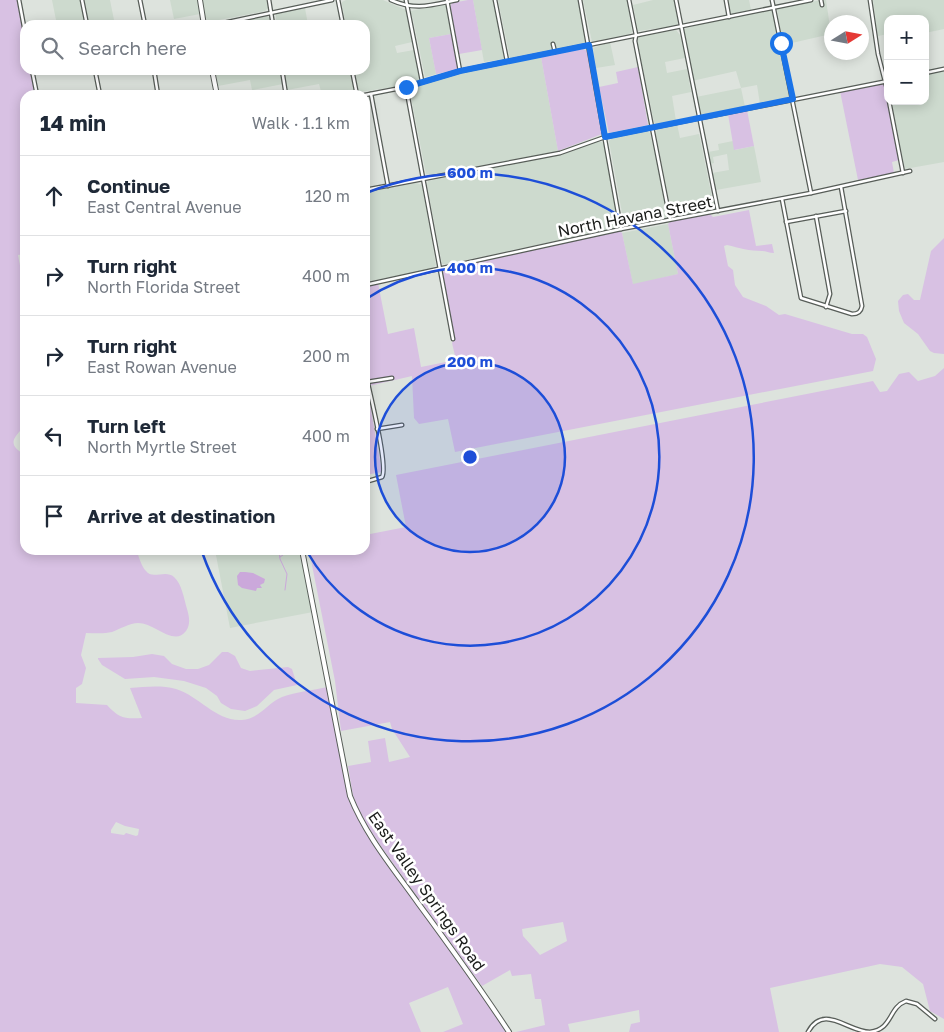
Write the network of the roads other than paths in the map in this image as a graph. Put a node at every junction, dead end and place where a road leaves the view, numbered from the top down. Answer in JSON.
{"nodes":[{"id":1,"x":19,"y":0,"type":"edge"},
{"id":2,"x":82,"y":0,"type":"edge"},
{"id":3,"x":140,"y":0,"type":"edge"},
{"id":4,"x":200,"y":0,"type":"edge"},
{"id":5,"x":269,"y":0,"type":"edge"},
{"id":6,"x":332,"y":0,"type":"edge"},
{"id":7,"x":338,"y":0,"type":"edge"},
{"id":8,"x":391,"y":0,"type":"edge"},
{"id":9,"x":406,"y":0,"type":"edge"},
{"id":10,"x":457,"y":0,"type":"edge"},
{"id":11,"x":495,"y":0,"type":"edge"},
{"id":12,"x":580,"y":0,"type":"edge"},
{"id":13,"x":629,"y":0,"type":"edge"},
{"id":14,"x":676,"y":0,"type":"edge"},
{"id":15,"x":726,"y":0,"type":"edge"},
{"id":16,"x":772,"y":0,"type":"edge"},
{"id":17,"x":811,"y":0,"type":"edge"},
{"id":18,"x":821,"y":0,"type":"edge"},
{"id":19,"x":870,"y":0,"type":"edge"},
{"id":20,"x":447,"y":1,"type":"edge"},
{"id":21,"x":822,"y":6,"type":"dead end"},
{"id":22,"x":407,"y":7,"type":"junction"},
{"id":23,"x":774,"y":8,"type":"junction"},
{"id":24,"x":271,"y":13,"type":"junction"},
{"id":25,"x":729,"y":17,"type":"junction"},
{"id":26,"x":23,"y":20,"type":"edge"},
{"id":27,"x":86,"y":20,"type":"edge"},
{"id":28,"x":144,"y":20,"type":"edge"},
{"id":29,"x":203,"y":20,"type":"edge"},
{"id":30,"x":238,"y":20,"type":"edge"},
{"id":31,"x":272,"y":20,"type":"edge"},
{"id":32,"x":342,"y":20,"type":"edge"},
{"id":33,"x":681,"y":27,"type":"junction"},
{"id":34,"x":636,"y":36,"type":"junction"},
{"id":35,"x":553,"y":44,"type":"dead end"},
{"id":36,"x":589,"y":45,"type":"junction"},
{"id":37,"x":555,"y":52,"type":"junction"},
{"id":38,"x":507,"y":61,"type":"junction"},
{"id":39,"x":944,"y":69,"type":"edge"},
{"id":40,"x":460,"y":71,"type":"junction"},
{"id":41,"x":929,"y":72,"type":"edge"},
{"id":42,"x":33,"y":75,"type":"edge"},
{"id":43,"x":96,"y":75,"type":"edge"},
{"id":44,"x":155,"y":75,"type":"edge"},
{"id":45,"x":213,"y":75,"type":"edge"},
{"id":46,"x":283,"y":75,"type":"edge"},
{"id":47,"x":353,"y":75,"type":"edge"},
{"id":48,"x":884,"y":76,"type":"edge"},
{"id":49,"x":422,"y":81,"type":"junction"},
{"id":50,"x":884,"y":82,"type":"edge"},
{"id":51,"x":406,"y":87,"type":"junction"},
{"id":52,"x":36,"y":90,"type":"edge"},
{"id":53,"x":99,"y":90,"type":"edge"},
{"id":54,"x":157,"y":90,"type":"edge"},
{"id":55,"x":216,"y":90,"type":"edge"},
{"id":56,"x":285,"y":90,"type":"edge"},
{"id":57,"x":356,"y":90,"type":"edge"},
{"id":58,"x":370,"y":94,"type":"joint"},
{"id":59,"x":793,"y":99,"type":"junction"},
{"id":60,"x":890,"y":105,"type":"edge"},
{"id":61,"x":699,"y":118,"type":"junction"},
{"id":62,"x":652,"y":128,"type":"junction"},
{"id":63,"x":605,"y":137,"type":"junction"},
{"id":64,"x":910,"y":171,"type":"dead end"},
{"id":65,"x":903,"y":173,"type":"junction"},
{"id":66,"x":423,"y":180,"type":"junction"},
{"id":67,"x":388,"y":186,"type":"junction"},
{"id":68,"x":841,"y":187,"type":"junction"},
{"id":69,"x":370,"y":189,"type":"edge"},
{"id":70,"x":811,"y":193,"type":"junction"},
{"id":71,"x":782,"y":199,"type":"junction"},
{"id":72,"x":846,"y":210,"type":"junction"},
{"id":73,"x":718,"y":211,"type":"junction"},
{"id":74,"x":816,"y":216,"type":"junction"},
{"id":75,"x":670,"y":219,"type":"junction"},
{"id":76,"x":786,"y":222,"type":"junction"},
{"id":77,"x":621,"y":229,"type":"junction"},
{"id":78,"x":440,"y":268,"type":"junction"},
{"id":79,"x":370,"y":284,"type":"edge"},
{"id":80,"x":826,"y":307,"type":"junction"},
{"id":81,"x":453,"y":339,"type":"dead end"},
{"id":82,"x":392,"y":378,"type":"dead end"},
{"id":83,"x":370,"y":382,"type":"edge"},
{"id":84,"x":370,"y":393,"type":"edge"},
{"id":85,"x":402,"y":425,"type":"dead end"},
{"id":86,"x":377,"y":430,"type":"junction"},
{"id":87,"x":370,"y":481,"type":"edge"},
{"id":88,"x":303,"y":555,"type":"edge"},
{"id":89,"x":935,"y":1019,"type":"dead end"},
{"id":90,"x":508,"y":1032,"type":"edge"},
{"id":91,"x":808,"y":1032,"type":"edge"}],
"edges":[{"from":1,"to":26,"type":"street"},
{"from":2,"to":27,"type":"street"},
{"from":3,"to":28,"type":"street"},
{"from":4,"to":29,"type":"street"},
{"from":5,"to":24,"type":"street"},
{"from":6,"to":24,"type":"street"},
{"from":7,"to":32,"type":"street"},
{"from":8,"to":22,"type":"street"},
{"from":9,"to":22,"type":"street"},
{"from":10,"to":20,"type":"street"},
{"from":11,"to":38,"type":"street"},
{"from":12,"to":36,"type":"street"},
{"from":13,"to":34,"type":"street"},
{"from":14,"to":33,"type":"street"},
{"from":15,"to":25,"type":"street"},
{"from":16,"to":23,"type":"street"},
{"from":17,"to":23,"type":"street"},
{"from":18,"to":21,"type":"street"},
{"from":19,"to":48,"type":"street"},
{"from":20,"to":22,"type":"street"},
{"from":20,"to":40,"type":"street"},
{"from":22,"to":49,"type":"street"},
{"from":23,"to":25,"type":"street"},
{"from":23,"to":59,"type":"street"},
{"from":24,"to":30,"type":"street"},
{"from":24,"to":31,"type":"street"},
{"from":25,"to":33,"type":"street"},
{"from":33,"to":34,"type":"street"},
{"from":33,"to":61,"type":"street"},
{"from":34,"to":36,"type":"street"},
{"from":34,"to":62,"type":"street"},
{"from":35,"to":37,"type":"street"},
{"from":36,"to":37,"type":"street"},
{"from":36,"to":63,"type":"street"},
{"from":37,"to":38,"type":"street"},
{"from":38,"to":40,"type":"street"},
{"from":39,"to":41,"type":"street"},
{"from":40,"to":49,"type":"street"},
{"from":42,"to":52,"type":"street"},
{"from":43,"to":53,"type":"street"},
{"from":44,"to":54,"type":"street"},
{"from":45,"to":55,"type":"street"},
{"from":46,"to":56,"type":"street"},
{"from":47,"to":57,"type":"street"},
{"from":49,"to":51,"type":"street"},
{"from":50,"to":59,"type":"street"},
{"from":51,"to":58,"type":"street"},
{"from":51,"to":66,"type":"street"},
{"from":58,"to":67,"type":"street"},
{"from":59,"to":61,"type":"street"},
{"from":59,"to":70,"type":"street"},
{"from":60,"to":65,"type":"street"},
{"from":61,"to":62,"type":"street"},
{"from":61,"to":73,"type":"street"},
{"from":62,"to":63,"type":"street"},
{"from":62,"to":75,"type":"street"},
{"from":63,"to":66,"type":"street"},
{"from":63,"to":77,"type":"street"},
{"from":64,"to":65,"type":"street","name":"North Havana Street"},
{"from":65,"to":68,"type":"street","name":"North Havana Street"},
{"from":66,"to":67,"type":"street"},
{"from":66,"to":78,"type":"street"},
{"from":67,"to":69,"type":"street"},
{"from":68,"to":70,"type":"street","name":"North Havana Street"},
{"from":68,"to":72,"type":"street"},
{"from":70,"to":71,"type":"street","name":"North Havana Street"},
{"from":71,"to":73,"type":"street","name":"North Havana Street"},
{"from":71,"to":76,"type":"street"},
{"from":72,"to":74,"type":"street"},
{"from":72,"to":80,"type":"street"},
{"from":73,"to":75,"type":"street","name":"North Havana Street"},
{"from":74,"to":76,"type":"street"},
{"from":74,"to":80,"type":"street"},
{"from":75,"to":77,"type":"street","name":"North Havana Street"},
{"from":76,"to":80,"type":"street"},
{"from":77,"to":78,"type":"street","name":"North Havana Street"},
{"from":78,"to":79,"type":"street","name":"North Havana Street"},
{"from":78,"to":81,"type":"street"},
{"from":82,"to":83,"type":"street"},
{"from":84,"to":86,"type":"street"},
{"from":85,"to":86,"type":"street"},
{"from":86,"to":87,"type":"street"},
{"from":88,"to":90,"type":"street","name":"East Valley Springs Road"},
{"from":89,"to":91,"type":"street"}]}
